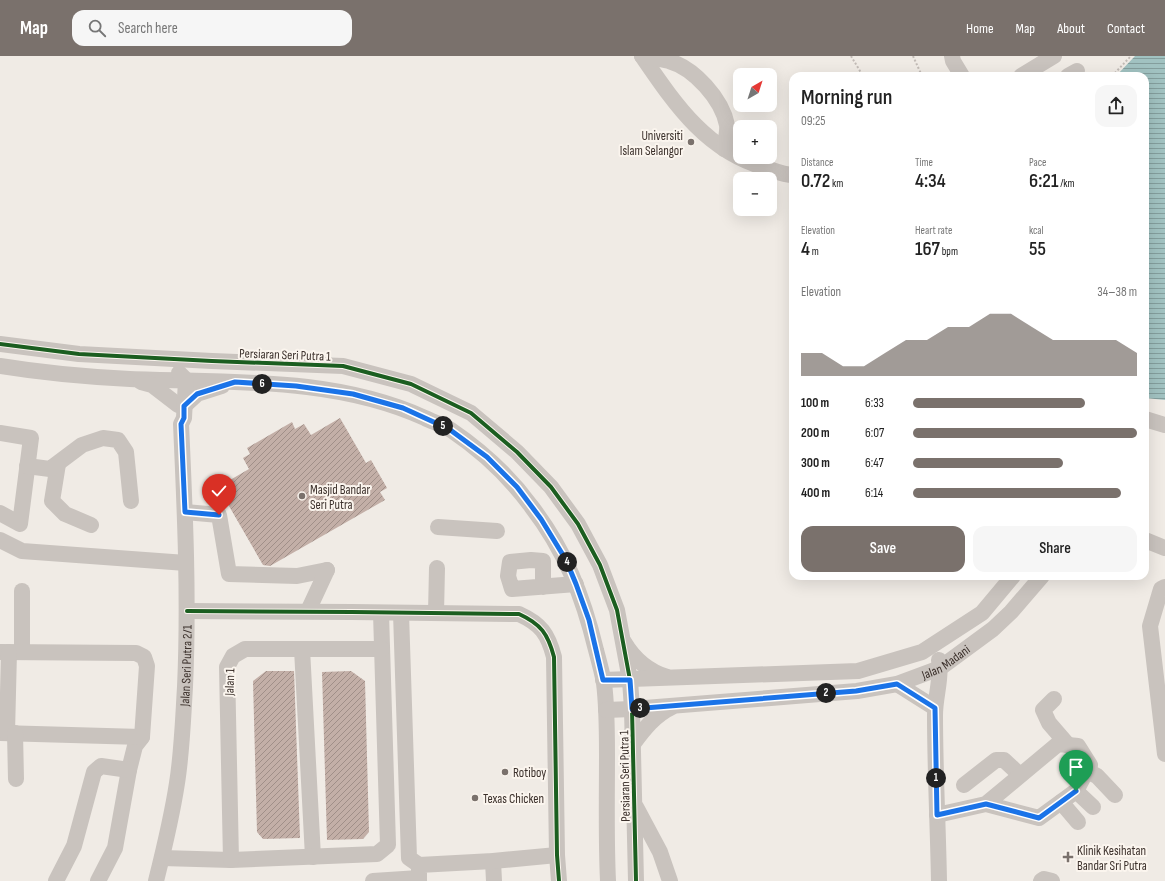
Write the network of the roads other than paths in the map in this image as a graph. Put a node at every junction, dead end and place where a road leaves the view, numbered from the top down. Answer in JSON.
{"nodes":[{"id":1,"x":642,"y":56,"type":"edge"},
{"id":2,"x":952,"y":56,"type":"edge"},
{"id":3,"x":1054,"y":56,"type":"edge"},
{"id":4,"x":960,"y":72,"type":"edge"},
{"id":5,"x":1028,"y":72,"type":"edge"},
{"id":6,"x":724,"y":149,"type":"junction"},
{"id":7,"x":789,"y":174,"type":"edge"},
{"id":8,"x":0,"y":344,"type":"edge"},
{"id":9,"x":78,"y":354,"type":"junction"},
{"id":10,"x":255,"y":363,"type":"junction"},
{"id":11,"x":0,"y":366,"type":"edge"},
{"id":12,"x":181,"y":378,"type":"junction"},
{"id":13,"x":128,"y":379,"type":"junction"},
{"id":14,"x":235,"y":382,"type":"junction"},
{"id":15,"x":181,"y":406,"type":"junction"},
{"id":16,"x":1149,"y":420,"type":"edge"},
{"id":17,"x":1165,"y":426,"type":"edge"},
{"id":18,"x":0,"y":433,"type":"edge"},
{"id":19,"x":58,"y":464,"type":"junction"},
{"id":20,"x":27,"y":466,"type":"junction"},
{"id":21,"x":131,"y":501,"type":"dead end"},
{"id":22,"x":185,"y":512,"type":"junction"},
{"id":23,"x":0,"y":513,"type":"edge"},
{"id":24,"x":91,"y":525,"type":"dead end"},
{"id":25,"x":438,"y":527,"type":"dead end"},
{"id":26,"x":497,"y":531,"type":"dead end"},
{"id":27,"x":0,"y":540,"type":"edge"},
{"id":28,"x":1149,"y":542,"type":"edge"},
{"id":29,"x":1165,"y":548,"type":"edge"},
{"id":30,"x":186,"y":563,"type":"junction"},
{"id":31,"x":437,"y":568,"type":"dead end"},
{"id":32,"x":1010,"y":580,"type":"edge"},
{"id":33,"x":1038,"y":580,"type":"edge"},
{"id":34,"x":576,"y":584,"type":"junction"},
{"id":35,"x":543,"y":586,"type":"dead end"},
{"id":36,"x":1165,"y":587,"type":"edge"},
{"id":37,"x":22,"y":591,"type":"dead end"},
{"id":38,"x":187,"y":611,"type":"junction"},
{"id":39,"x":308,"y":611,"type":"junction"},
{"id":40,"x":381,"y":613,"type":"junction"},
{"id":41,"x":400,"y":613,"type":"junction"},
{"id":42,"x":436,"y":613,"type":"junction"},
{"id":43,"x":622,"y":639,"type":"junction"},
{"id":44,"x":936,"y":642,"type":"junction"},
{"id":45,"x":302,"y":649,"type":"junction"},
{"id":46,"x":382,"y":649,"type":"junction"},
{"id":47,"x":11,"y":652,"type":"edge"},
{"id":48,"x":940,"y":668,"type":"junction"},
{"id":49,"x":673,"y":678,"type":"junction"},
{"id":50,"x":603,"y":680,"type":"junction"},
{"id":51,"x":630,"y":680,"type":"junction"},
{"id":52,"x":897,"y":684,"type":"junction"},
{"id":53,"x":1054,"y":699,"type":"dead end"},
{"id":54,"x":676,"y":705,"type":"junction"},
{"id":55,"x":935,"y":708,"type":"junction"},
{"id":56,"x":632,"y":709,"type":"junction"},
{"id":57,"x":606,"y":710,"type":"junction"},
{"id":58,"x":1163,"y":727,"type":"edge"},
{"id":59,"x":7,"y":733,"type":"edge"},
{"id":60,"x":142,"y":737,"type":"junction"},
{"id":61,"x":633,"y":744,"type":"junction"},
{"id":62,"x":1068,"y":745,"type":"junction"},
{"id":63,"x":1165,"y":754,"type":"edge"},
{"id":64,"x":130,"y":770,"type":"junction"},
{"id":65,"x":1087,"y":771,"type":"junction"},
{"id":66,"x":1020,"y":775,"type":"junction"},
{"id":67,"x":16,"y":779,"type":"dead end"},
{"id":68,"x":964,"y":785,"type":"dead end"},
{"id":69,"x":1076,"y":791,"type":"junction"},
{"id":70,"x":1115,"y":795,"type":"dead end"},
{"id":71,"x":1061,"y":802,"type":"junction"},
{"id":72,"x":634,"y":804,"type":"junction"},
{"id":73,"x":986,"y":804,"type":"junction"},
{"id":74,"x":1093,"y":807,"type":"dead end"},
{"id":75,"x":937,"y":815,"type":"junction"},
{"id":76,"x":1078,"y":822,"type":"dead end"},
{"id":77,"x":557,"y":856,"type":"junction"},
{"id":78,"x":313,"y":857,"type":"junction"},
{"id":79,"x":162,"y":858,"type":"junction"},
{"id":80,"x":231,"y":860,"type":"junction"},
{"id":81,"x":493,"y":861,"type":"junction"},
{"id":82,"x":419,"y":875,"type":"edge"},
{"id":83,"x":56,"y":881,"type":"edge"},
{"id":84,"x":98,"y":881,"type":"edge"},
{"id":85,"x":156,"y":881,"type":"edge"},
{"id":86,"x":373,"y":881,"type":"edge"},
{"id":87,"x":494,"y":881,"type":"edge"},
{"id":88,"x":559,"y":881,"type":"edge"},
{"id":89,"x":608,"y":881,"type":"edge"},
{"id":90,"x":636,"y":881,"type":"edge"},
{"id":91,"x":670,"y":881,"type":"edge"},
{"id":92,"x":939,"y":881,"type":"edge"},
{"id":93,"x":1041,"y":881,"type":"edge"},
{"id":94,"x":1052,"y":881,"type":"edge"}],
"edges":[{"from":1,"to":6,"type":"street"},
{"from":1,"to":6,"type":"street"},
{"from":2,"to":4,"type":"street"},
{"from":3,"to":5,"type":"street"},
{"from":6,"to":7,"type":"street"},
{"from":8,"to":9,"type":"street","name":"Persiaran Seri Putra 1"},
{"from":9,"to":10,"type":"street","name":"Persiaran Seri Putra 1"},
{"from":9,"to":12,"type":"street"},
{"from":10,"to":12,"type":"street"},
{"from":10,"to":43,"type":"street","name":"Persiaran Seri Putra 1"},
{"from":11,"to":13,"type":"street","name":"Persiaran Seri Putra 1"},
{"from":12,"to":13,"type":"street","name":"Persiaran Seri Putra 1"},
{"from":12,"to":14,"type":"street","name":"Persiaran Seri Putra 1"},
{"from":12,"to":15,"type":"street","name":"Jalan Seri Putra 2/1"},
{"from":13,"to":15,"type":"street"},
{"from":14,"to":15,"type":"street"},
{"from":14,"to":34,"type":"street","name":"Persiaran Seri Putra 1"},
{"from":15,"to":22,"type":"street","name":"Jalan Seri Putra 2/1"},
{"from":16,"to":17,"type":"street"},
{"from":18,"to":20,"type":"street"},
{"from":19,"to":20,"type":"street"},
{"from":19,"to":21,"type":"street"},
{"from":19,"to":24,"type":"street"},
{"from":20,"to":23,"type":"street"},
{"from":22,"to":30,"type":"street","name":"Jalan Seri Putra 2/1"},
{"from":22,"to":39,"type":"street"},
{"from":25,"to":26,"type":"street"},
{"from":27,"to":30,"type":"street"},
{"from":28,"to":29,"type":"street"},
{"from":30,"to":38,"type":"street","name":"Jalan Seri Putra 2/1"},
{"from":31,"to":42,"type":"street"},
{"from":32,"to":44,"type":"street","name":"Jalan Madani"},
{"from":33,"to":48,"type":"street","name":"Jalan Madani"},
{"from":34,"to":35,"type":"street"},
{"from":34,"to":50,"type":"street","name":"Persiaran Seri Putra 1"},
{"from":36,"to":58,"type":"street"},
{"from":37,"to":47,"type":"street"},
{"from":38,"to":39,"type":"street"},
{"from":38,"to":79,"type":"street","name":"Jalan Seri Putra 2/1"},
{"from":39,"to":40,"type":"street"},
{"from":40,"to":41,"type":"street"},
{"from":40,"to":46,"type":"street"},
{"from":41,"to":42,"type":"street"},
{"from":41,"to":82,"type":"street"},
{"from":42,"to":77,"type":"street"},
{"from":43,"to":49,"type":"street"},
{"from":43,"to":51,"type":"street","name":"Persiaran Seri Putra 1"},
{"from":44,"to":48,"type":"street"},
{"from":44,"to":49,"type":"street","name":"Jalan Madani"},
{"from":45,"to":46,"type":"street","name":"Jalan 1"},
{"from":45,"to":78,"type":"street"},
{"from":45,"to":80,"type":"street","name":"Jalan 1"},
{"from":46,"to":78,"type":"street"},
{"from":47,"to":59,"type":"street"},
{"from":47,"to":60,"type":"street"},
{"from":48,"to":52,"type":"street","name":"Jalan Madani"},
{"from":48,"to":55,"type":"street"},
{"from":49,"to":51,"type":"street","name":"Jalan Madani"},
{"from":50,"to":51,"type":"street","name":"Jalan Madani"},
{"from":50,"to":57,"type":"street","name":"Persiaran Seri Putra 1"},
{"from":51,"to":56,"type":"street","name":"Persiaran Seri Putra 1"},
{"from":52,"to":54,"type":"street","name":"Jalan Madani"},
{"from":52,"to":55,"type":"street"},
{"from":53,"to":62,"type":"street"},
{"from":54,"to":56,"type":"street","name":"Jalan Madani"},
{"from":54,"to":61,"type":"street"},
{"from":55,"to":75,"type":"street"},
{"from":56,"to":57,"type":"street","name":"Jalan Madani"},
{"from":56,"to":61,"type":"street","name":"Persiaran Seri Putra 1"},
{"from":57,"to":89,"type":"street","name":"Persiaran Seri Putra 1"},
{"from":58,"to":63,"type":"street"},
{"from":59,"to":60,"type":"street"},
{"from":59,"to":67,"type":"street"},
{"from":60,"to":64,"type":"street"},
{"from":61,"to":72,"type":"street","name":"Persiaran Seri Putra 1"},
{"from":62,"to":65,"type":"street"},
{"from":62,"to":66,"type":"street"},
{"from":64,"to":83,"type":"street"},
{"from":64,"to":84,"type":"street"},
{"from":65,"to":69,"type":"street"},
{"from":65,"to":70,"type":"street"},
{"from":66,"to":68,"type":"street"},
{"from":66,"to":73,"type":"street"},
{"from":69,"to":71,"type":"street"},
{"from":69,"to":74,"type":"street"},
{"from":71,"to":73,"type":"street"},
{"from":71,"to":76,"type":"street"},
{"from":72,"to":90,"type":"street","name":"Persiaran Seri Putra 1"},
{"from":72,"to":91,"type":"street"},
{"from":73,"to":75,"type":"street"},
{"from":75,"to":92,"type":"street"},
{"from":77,"to":81,"type":"street"},
{"from":77,"to":88,"type":"street"},
{"from":78,"to":80,"type":"street"},
{"from":79,"to":80,"type":"street"},
{"from":79,"to":85,"type":"street","name":"Jalan Seri Putra 2/1"},
{"from":81,"to":82,"type":"street"},
{"from":81,"to":87,"type":"street"},
{"from":82,"to":86,"type":"street"},
{"from":93,"to":94,"type":"street"}]}
